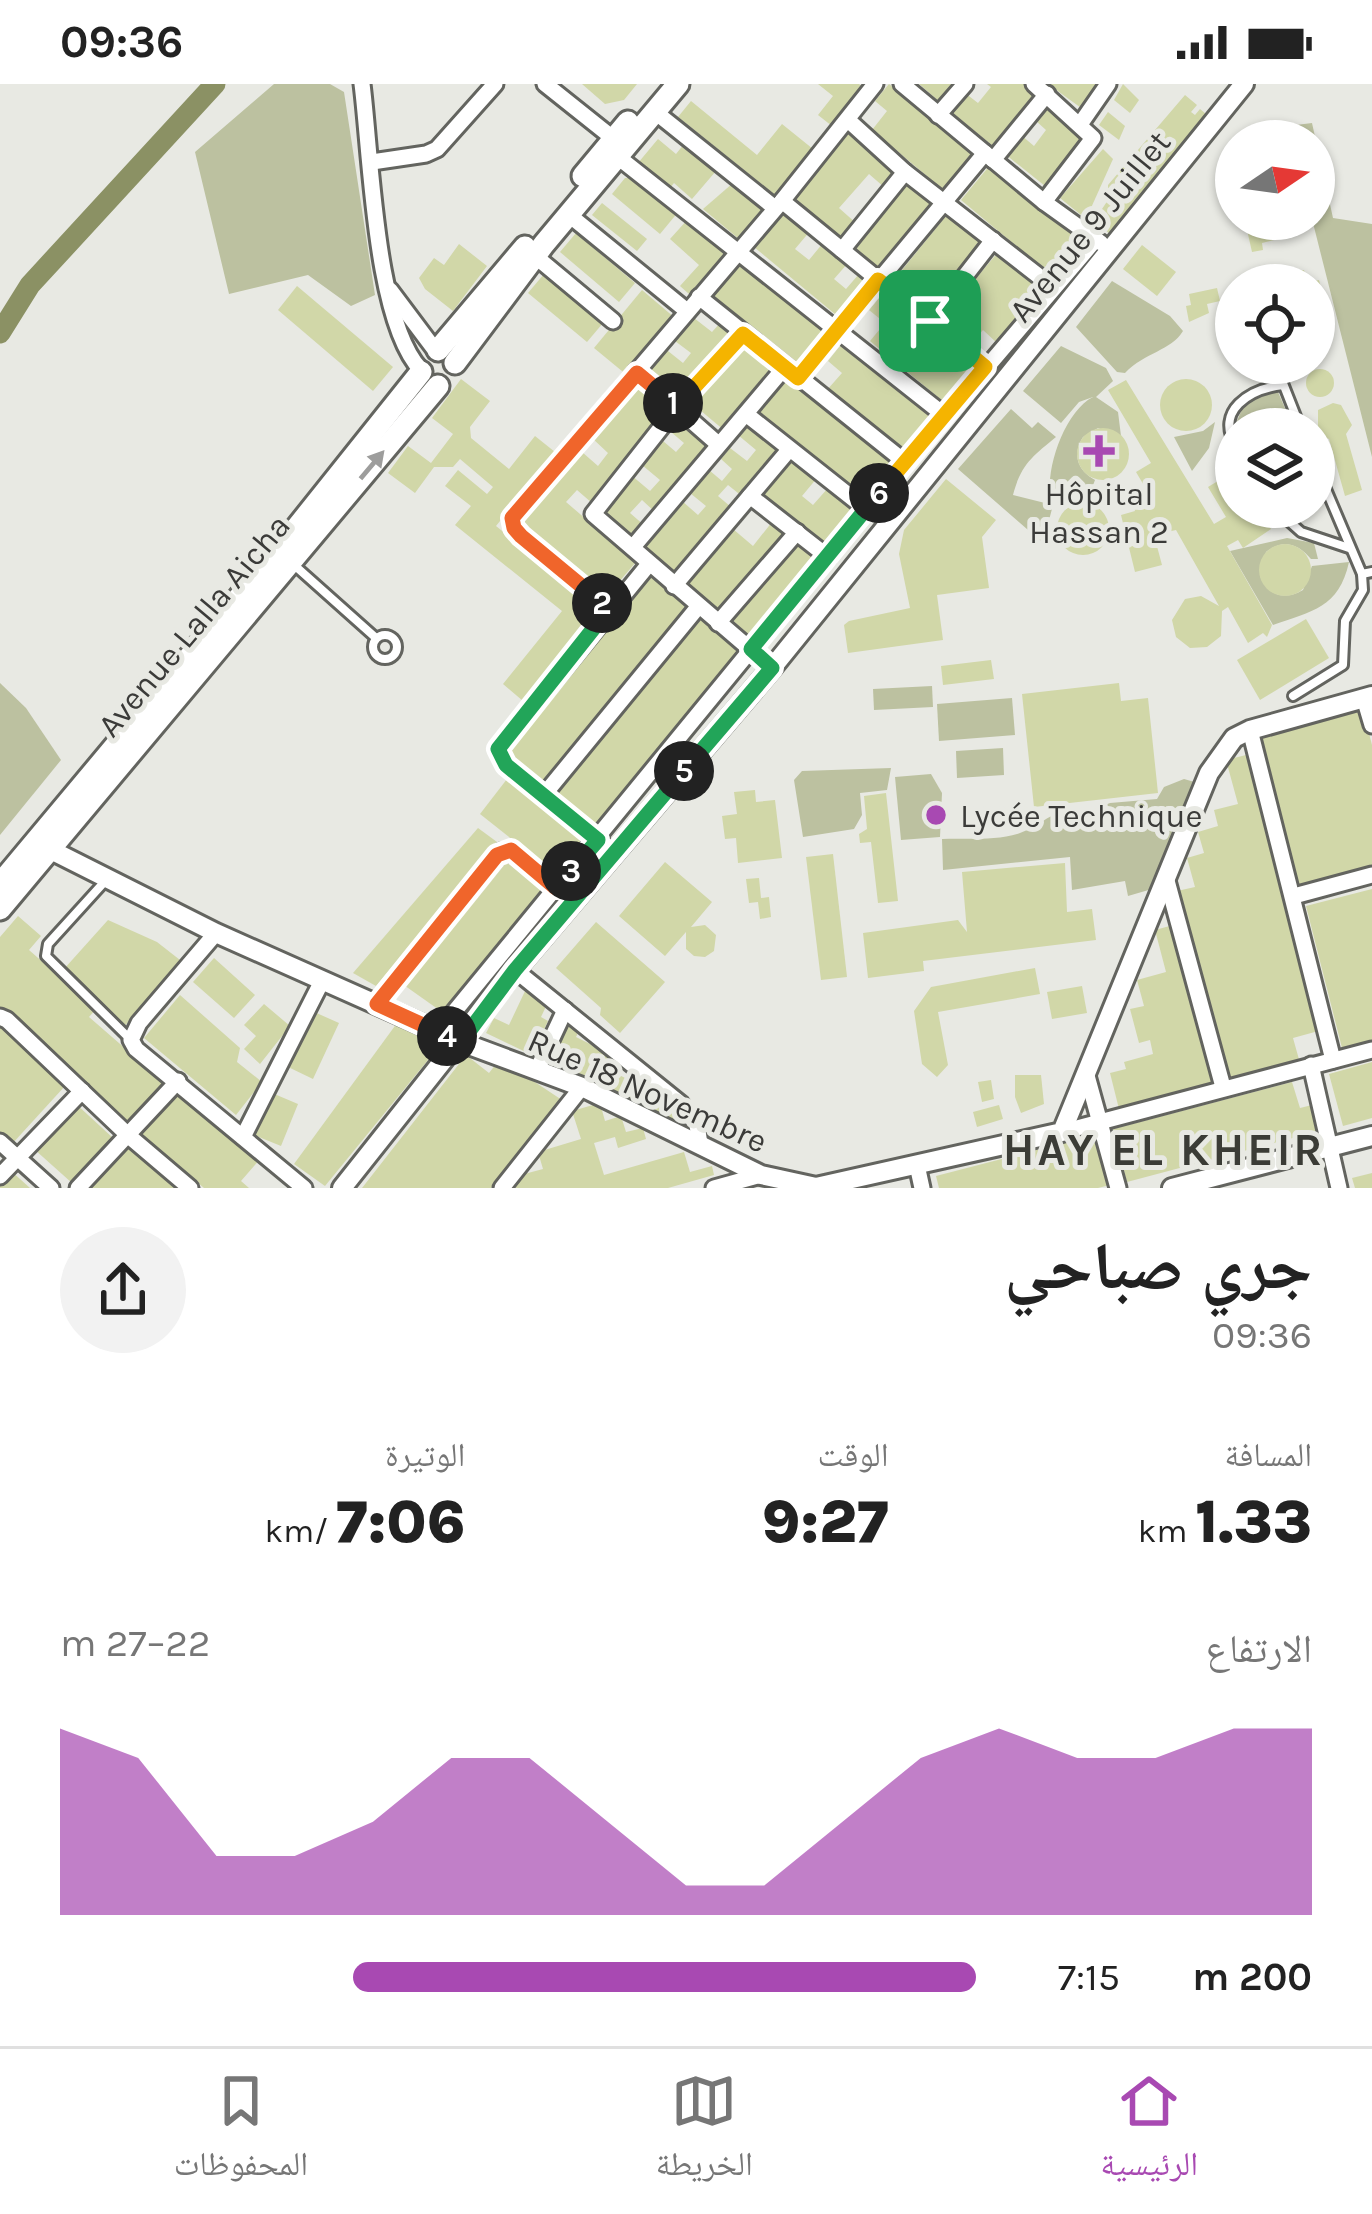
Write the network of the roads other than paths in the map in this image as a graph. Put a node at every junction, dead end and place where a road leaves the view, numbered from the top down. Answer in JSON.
{"nodes":[{"id":1,"x":362,"y":84,"type":"edge"},
{"id":2,"x":495,"y":84,"type":"edge"},
{"id":3,"x":545,"y":84,"type":"edge"},
{"id":4,"x":659,"y":84,"type":"edge"},
{"id":5,"x":678,"y":84,"type":"edge"},
{"id":6,"x":902,"y":84,"type":"edge"},
{"id":7,"x":964,"y":84,"type":"edge"},
{"id":8,"x":1108,"y":84,"type":"edge"},
{"id":9,"x":1244,"y":84,"type":"edge"},
{"id":10,"x":872,"y":85,"type":"edge"},
{"id":11,"x":1040,"y":89,"type":"edge"},
{"id":12,"x":654,"y":112,"type":"junction"},
{"id":13,"x":938,"y":115,"type":"junction"},
{"id":14,"x":848,"y":120,"type":"junction"},
{"id":15,"x":1081,"y":123,"type":"junction"},
{"id":16,"x":616,"y":148,"type":"junction"},
{"id":17,"x":989,"y":156,"type":"junction"},
{"id":18,"x":372,"y":162,"type":"junction"},
{"id":19,"x":905,"y":172,"type":"junction"},
{"id":20,"x":944,"y":201,"type":"junction"},
{"id":21,"x":1044,"y":202,"type":"junction"},
{"id":22,"x":779,"y":205,"type":"junction"},
{"id":23,"x":568,"y":214,"type":"junction"},
{"id":24,"x":993,"y":240,"type":"junction"},
{"id":25,"x":1102,"y":243,"type":"junction"},
{"id":26,"x":738,"y":250,"type":"junction"},
{"id":27,"x":842,"y":250,"type":"junction"},
{"id":28,"x":535,"y":256,"type":"junction"},
{"id":29,"x":878,"y":280,"type":"junction"},
{"id":30,"x":386,"y":286,"type":"junction"},
{"id":31,"x":1054,"y":288,"type":"junction"},
{"id":32,"x":699,"y":297,"type":"junction"},
{"id":33,"x":688,"y":311,"type":"junction"},
{"id":34,"x":613,"y":321,"type":"dead end"},
{"id":35,"x":930,"y":321,"type":"junction"},
{"id":36,"x":837,"y":330,"type":"junction"},
{"id":37,"x":743,"y":334,"type":"junction"},
{"id":38,"x":443,"y":354,"type":"junction"},
{"id":39,"x":985,"y":367,"type":"junction"},
{"id":40,"x":792,"y":372,"type":"junction"},
{"id":41,"x":637,"y":373,"type":"junction"},
{"id":42,"x":427,"y":376,"type":"junction"},
{"id":43,"x":1282,"y":385,"type":"joint"},
{"id":44,"x":677,"y":406,"type":"junction"},
{"id":45,"x":1238,"y":408,"type":"edge"},
{"id":46,"x":1292,"y":408,"type":"edge"},
{"id":47,"x":746,"y":414,"type":"junction"},
{"id":48,"x":944,"y":415,"type":"junction"},
{"id":49,"x":718,"y":444,"type":"junction"},
{"id":50,"x":788,"y":452,"type":"junction"},
{"id":51,"x":905,"y":462,"type":"junction"},
{"id":52,"x":750,"y":496,"type":"junction"},
{"id":53,"x":866,"y":509,"type":"junction"},
{"id":54,"x":1335,"y":511,"type":"edge"},
{"id":55,"x":1297,"y":528,"type":"edge"},
{"id":56,"x":797,"y":532,"type":"junction"},
{"id":57,"x":633,"y":547,"type":"junction"},
{"id":58,"x":1351,"y":549,"type":"junction"},
{"id":59,"x":284,"y":556,"type":"junction"},
{"id":60,"x":828,"y":557,"type":"junction"},
{"id":61,"x":649,"y":564,"type":"junction"},
{"id":62,"x":1367,"y":573,"type":"edge"},
{"id":63,"x":674,"y":586,"type":"junction"},
{"id":64,"x":1368,"y":589,"type":"edge"},
{"id":65,"x":698,"y":608,"type":"junction"},
{"id":66,"x":609,"y":609,"type":"junction"},
{"id":67,"x":718,"y":623,"type":"junction"},
{"id":68,"x":376,"y":638,"type":"dead end"},
{"id":69,"x":751,"y":649,"type":"junction"},
{"id":70,"x":772,"y":668,"type":"junction"},
{"id":71,"x":1293,"y":696,"type":"dead end"},
{"id":72,"x":1368,"y":697,"type":"edge"},
{"id":73,"x":1372,"y":725,"type":"edge"},
{"id":74,"x":1250,"y":730,"type":"junction"},
{"id":75,"x":543,"y":796,"type":"junction"},
{"id":76,"x":41,"y":846,"type":"junction"},
{"id":77,"x":606,"y":847,"type":"junction"},
{"id":78,"x":1165,"y":874,"type":"junction"},
{"id":79,"x":1372,"y":875,"type":"edge"},
{"id":80,"x":107,"y":879,"type":"junction"},
{"id":81,"x":0,"y":884,"type":"edge"},
{"id":82,"x":564,"y":895,"type":"junction"},
{"id":83,"x":1294,"y":896,"type":"junction"},
{"id":84,"x":0,"y":908,"type":"edge"},
{"id":85,"x":216,"y":933,"type":"junction"},
{"id":86,"x":515,"y":970,"type":"junction"},
{"id":87,"x":322,"y":981,"type":"junction"},
{"id":88,"x":377,"y":1004,"type":"junction"},
{"id":89,"x":565,"y":1010,"type":"junction"},
{"id":90,"x":0,"y":1017,"type":"edge"},
{"id":91,"x":450,"y":1017,"type":"dead end"},
{"id":92,"x":131,"y":1040,"type":"junction"},
{"id":93,"x":461,"y":1042,"type":"junction"},
{"id":94,"x":1372,"y":1050,"type":"edge"},
{"id":95,"x":1333,"y":1060,"type":"junction"},
{"id":96,"x":1311,"y":1065,"type":"junction"},
{"id":97,"x":537,"y":1070,"type":"junction"},
{"id":98,"x":1086,"y":1072,"type":"junction"},
{"id":99,"x":178,"y":1081,"type":"junction"},
{"id":100,"x":582,"y":1087,"type":"junction"},
{"id":101,"x":1223,"y":1087,"type":"junction"},
{"id":102,"x":82,"y":1091,"type":"junction"},
{"id":103,"x":1098,"y":1124,"type":"junction"},
{"id":104,"x":1062,"y":1132,"type":"junction"},
{"id":105,"x":1372,"y":1136,"type":"edge"},
{"id":106,"x":130,"y":1137,"type":"junction"},
{"id":107,"x":243,"y":1137,"type":"junction"},
{"id":108,"x":0,"y":1142,"type":"edge"},
{"id":109,"x":700,"y":1144,"type":"junction"},
{"id":110,"x":1329,"y":1148,"type":"junction"},
{"id":111,"x":7,"y":1163,"type":"edge"},
{"id":112,"x":917,"y":1165,"type":"junction"},
{"id":113,"x":761,"y":1175,"type":"junction"},
{"id":114,"x":1226,"y":1181,"type":"edge"},
{"id":115,"x":37,"y":1188,"type":"edge"},
{"id":116,"x":51,"y":1188,"type":"edge"},
{"id":117,"x":78,"y":1188,"type":"edge"},
{"id":118,"x":190,"y":1188,"type":"edge"},
{"id":119,"x":304,"y":1188,"type":"edge"},
{"id":120,"x":342,"y":1188,"type":"edge"},
{"id":121,"x":502,"y":1188,"type":"edge"},
{"id":122,"x":714,"y":1188,"type":"edge"},
{"id":123,"x":922,"y":1188,"type":"edge"},
{"id":124,"x":1118,"y":1188,"type":"edge"},
{"id":125,"x":1172,"y":1188,"type":"edge"},
{"id":126,"x":1339,"y":1188,"type":"edge"}],
"edges":[{"from":1,"to":18,"type":"street"},
{"from":2,"to":18,"type":"street"},
{"from":3,"to":16,"type":"street"},
{"from":4,"to":16,"type":"main road","name":"Avenue Lalla Aicha"},
{"from":5,"to":12,"type":"main road","name":"Avenue Lalla Aicha"},
{"from":6,"to":13,"type":"street"},
{"from":7,"to":13,"type":"street"},
{"from":8,"to":15,"type":"street"},
{"from":9,"to":25,"type":"street","name":"Avenue 9 Juillet"},
{"from":10,"to":14,"type":"street"},
{"from":11,"to":15,"type":"street"},
{"from":11,"to":17,"type":"street"},
{"from":12,"to":16,"type":"main road","name":"Avenue Lalla Aicha"},
{"from":12,"to":22,"type":"street"},
{"from":13,"to":17,"type":"street"},
{"from":14,"to":19,"type":"street"},
{"from":14,"to":22,"type":"street"},
{"from":15,"to":21,"type":"street"},
{"from":16,"to":23,"type":"main road","name":"Avenue Lalla Aicha"},
{"from":16,"to":26,"type":"street"},
{"from":16,"to":38,"type":"main road","name":"Avenue Lalla Aicha"},
{"from":17,"to":20,"type":"street"},
{"from":17,"to":21,"type":"street"},
{"from":18,"to":30,"type":"street"},
{"from":19,"to":20,"type":"street"},
{"from":19,"to":27,"type":"street"},
{"from":20,"to":24,"type":"street"},
{"from":20,"to":29,"type":"street"},
{"from":21,"to":25,"type":"street"},
{"from":22,"to":26,"type":"street"},
{"from":22,"to":27,"type":"street"},
{"from":23,"to":28,"type":"main road","name":"Avenue Lalla Aicha"},
{"from":23,"to":33,"type":"street"},
{"from":24,"to":31,"type":"street"},
{"from":24,"to":35,"type":"street"},
{"from":25,"to":31,"type":"street"},
{"from":25,"to":70,"type":"street","name":"Avenue 9 Juillet"},
{"from":26,"to":32,"type":"street"},
{"from":26,"to":36,"type":"street"},
{"from":27,"to":29,"type":"street"},
{"from":28,"to":34,"type":"street"},
{"from":28,"to":38,"type":"main road","name":"Avenue Lalla Aicha"},
{"from":29,"to":35,"type":"street"},
{"from":29,"to":36,"type":"street"},
{"from":30,"to":38,"type":"street"},
{"from":30,"to":42,"type":"street"},
{"from":31,"to":39,"type":"street"},
{"from":32,"to":33,"type":"street"},
{"from":32,"to":37,"type":"street"},
{"from":33,"to":41,"type":"street"},
{"from":35,"to":39,"type":"street"},
{"from":36,"to":40,"type":"street"},
{"from":36,"to":48,"type":"street"},
{"from":37,"to":40,"type":"street"},
{"from":37,"to":44,"type":"street"},
{"from":38,"to":42,"type":"main road","name":"Avenue Lalla Aicha"},
{"from":38,"to":42,"type":"main road","name":"Avenue Lalla Aicha"},
{"from":39,"to":48,"type":"street"},
{"from":40,"to":47,"type":"street"},
{"from":40,"to":51,"type":"street"},
{"from":41,"to":44,"type":"street"},
{"from":41,"to":66,"type":"street"},
{"from":42,"to":59,"type":"main road","name":"Avenue Lalla Aicha"},
{"from":43,"to":45,"type":"lane"},
{"from":43,"to":46,"type":"lane"},
{"from":44,"to":49,"type":"street"},
{"from":44,"to":57,"type":"street"},
{"from":47,"to":49,"type":"street"},
{"from":47,"to":50,"type":"street"},
{"from":48,"to":51,"type":"street"},
{"from":49,"to":57,"type":"street"},
{"from":50,"to":52,"type":"street"},
{"from":50,"to":53,"type":"street"},
{"from":51,"to":53,"type":"street"},
{"from":52,"to":56,"type":"street"},
{"from":52,"to":63,"type":"street"},
{"from":53,"to":60,"type":"street"},
{"from":54,"to":58,"type":"lane"},
{"from":55,"to":58,"type":"lane"},
{"from":56,"to":60,"type":"street"},
{"from":56,"to":67,"type":"street"},
{"from":57,"to":61,"type":"street"},
{"from":58,"to":62,"type":"lane"},
{"from":59,"to":68,"type":"lane"},
{"from":59,"to":76,"type":"main road","name":"Avenue Lalla Aicha"},
{"from":60,"to":69,"type":"street"},
{"from":61,"to":63,"type":"street"},
{"from":61,"to":66,"type":"street"},
{"from":62,"to":64,"type":"lane"},
{"from":63,"to":65,"type":"street"},
{"from":64,"to":71,"type":"lane"},
{"from":65,"to":67,"type":"street"},
{"from":65,"to":75,"type":"street"},
{"from":66,"to":75,"type":"street"},
{"from":67,"to":69,"type":"street"},
{"from":69,"to":70,"type":"street"},
{"from":69,"to":77,"type":"street"},
{"from":70,"to":77,"type":"street","name":"Avenue 9 Juillet"},
{"from":72,"to":73,"type":"street"},
{"from":72,"to":74,"type":"street"},
{"from":74,"to":78,"type":"street"},
{"from":74,"to":83,"type":"street"},
{"from":75,"to":77,"type":"street"},
{"from":76,"to":80,"type":"street","name":"Rue 18 Novembre"},
{"from":76,"to":81,"type":"main road","name":"Avenue Lalla Aicha"},
{"from":76,"to":84,"type":"main road","name":"Avenue Lalla Aicha"},
{"from":77,"to":82,"type":"street","name":"Avenue 9 Juillet"},
{"from":78,"to":98,"type":"street"},
{"from":78,"to":101,"type":"street"},
{"from":79,"to":83,"type":"street"},
{"from":80,"to":85,"type":"street","name":"Rue 18 Novembre"},
{"from":80,"to":92,"type":"lane"},
{"from":82,"to":86,"type":"street","name":"Avenue 9 Juillet"},
{"from":82,"to":88,"type":"street"},
{"from":82,"to":91,"type":"street"},
{"from":83,"to":95,"type":"street"},
{"from":85,"to":87,"type":"street","name":"Rue 18 Novembre"},
{"from":85,"to":92,"type":"street"},
{"from":86,"to":89,"type":"street"},
{"from":86,"to":93,"type":"street","name":"Avenue 9 Juillet"},
{"from":87,"to":88,"type":"street","name":"Rue 18 Novembre"},
{"from":87,"to":107,"type":"street"},
{"from":88,"to":93,"type":"street","name":"Rue 18 Novembre"},
{"from":89,"to":97,"type":"street"},
{"from":89,"to":109,"type":"street"},
{"from":90,"to":102,"type":"street"},
{"from":92,"to":99,"type":"street"},
{"from":93,"to":97,"type":"street","name":"Rue 18 Novembre"},
{"from":93,"to":120,"type":"street","name":"Avenue 9 Juillet"},
{"from":94,"to":95,"type":"street"},
{"from":95,"to":96,"type":"street"},
{"from":96,"to":101,"type":"street"},
{"from":96,"to":110,"type":"street"},
{"from":97,"to":100,"type":"street","name":"Rue 18 Novembre"},
{"from":98,"to":103,"type":"street"},
{"from":98,"to":104,"type":"street"},
{"from":99,"to":106,"type":"street"},
{"from":99,"to":107,"type":"street"},
{"from":100,"to":109,"type":"street","name":"Rue 18 Novembre"},
{"from":100,"to":121,"type":"street"},
{"from":101,"to":103,"type":"street"},
{"from":102,"to":106,"type":"street"},
{"from":102,"to":111,"type":"street"},
{"from":103,"to":104,"type":"street"},
{"from":103,"to":124,"type":"street"},
{"from":104,"to":112,"type":"street","name":"Rue 18 Novembre"},
{"from":105,"to":110,"type":"street"},
{"from":106,"to":117,"type":"street"},
{"from":106,"to":118,"type":"street"},
{"from":107,"to":119,"type":"street"},
{"from":108,"to":111,"type":"street"},
{"from":109,"to":113,"type":"street","name":"Rue 18 Novembre"},
{"from":110,"to":114,"type":"street"},
{"from":110,"to":126,"type":"street"},
{"from":111,"to":115,"type":"street"},
{"from":111,"to":116,"type":"street"},
{"from":112,"to":113,"type":"street","name":"Rue 18 Novembre"},
{"from":112,"to":123,"type":"street"},
{"from":113,"to":122,"type":"street"},
{"from":114,"to":125,"type":"street"}]}
